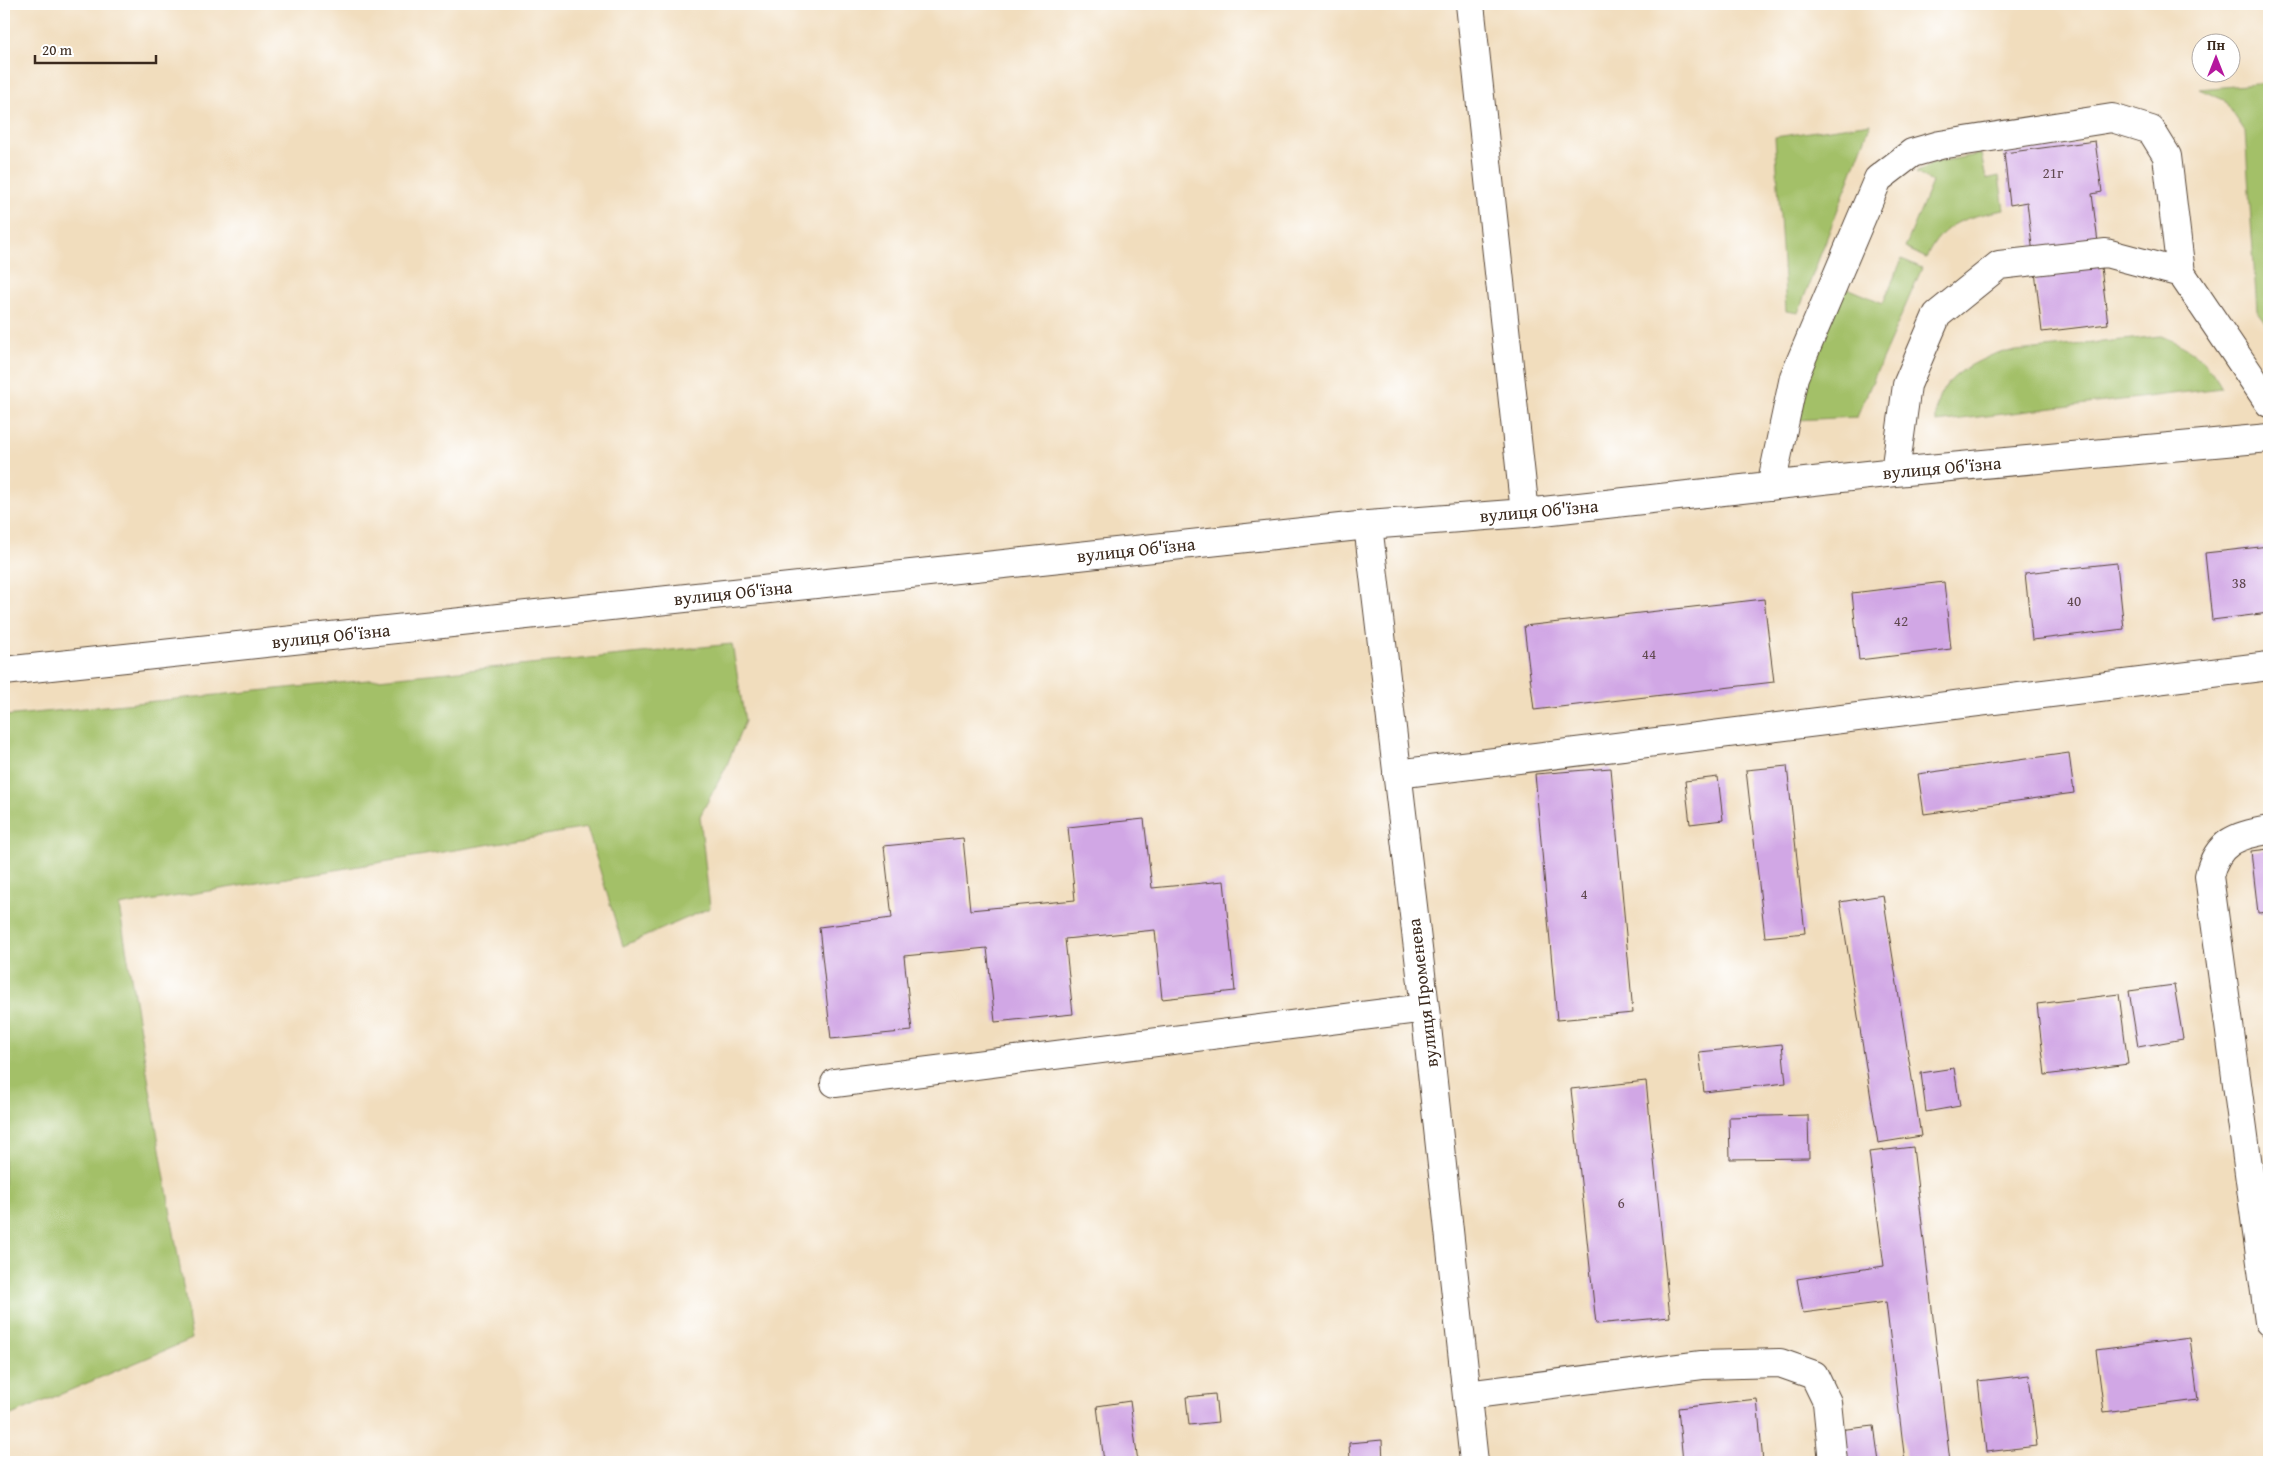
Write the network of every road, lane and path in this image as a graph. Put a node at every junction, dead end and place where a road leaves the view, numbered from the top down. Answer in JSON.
{"nodes":[{"id":1,"x":1470,"y":4,"type":"edge"},
{"id":2,"x":2181,"y":274,"type":"junction"},
{"id":3,"x":2269,"y":403,"type":"edge"},
{"id":4,"x":2269,"y":438,"type":"edge"},
{"id":5,"x":1895,"y":472,"type":"junction"},
{"id":6,"x":1770,"y":486,"type":"junction"},
{"id":7,"x":1525,"y":514,"type":"junction"},
{"id":8,"x":1368,"y":525,"type":"junction"},
{"id":9,"x":2269,"y":666,"type":"edge"},
{"id":10,"x":4,"y":671,"type":"edge"},
{"id":11,"x":1397,"y":774,"type":"junction"},
{"id":12,"x":2269,"y":830,"type":"edge"},
{"id":13,"x":1425,"y":1008,"type":"junction"},
{"id":14,"x":835,"y":1083,"type":"dead end"},
{"id":15,"x":2269,"y":1322,"type":"edge"},
{"id":16,"x":1467,"y":1395,"type":"junction"},
{"id":17,"x":1474,"y":1462,"type":"edge"},
{"id":18,"x":1833,"y":1462,"type":"edge"}],
"edges":[{"from":1,"to":7,"type":"street"},
{"from":2,"to":3,"type":"street"},
{"from":2,"to":5,"type":"street"},
{"from":2,"to":6,"type":"street"},
{"from":4,"to":5,"type":"street","name":"вулиця Об'їзна"},
{"from":5,"to":6,"type":"street","name":"вулиця Об'їзна"},
{"from":6,"to":7,"type":"street","name":"вулиця Об'їзна"},
{"from":7,"to":8,"type":"street","name":"вулиця Об'їзна"},
{"from":8,"to":10,"type":"street","name":"вулиця Об'їзна"},
{"from":8,"to":11,"type":"street","name":"вулиця Променева"},
{"from":9,"to":11,"type":"street"},
{"from":11,"to":13,"type":"street","name":"вулиця Променева"},
{"from":12,"to":15,"type":"street"},
{"from":13,"to":14,"type":"street"},
{"from":13,"to":16,"type":"street","name":"вулиця Променева"},
{"from":16,"to":17,"type":"street","name":"вулиця Променева"},
{"from":16,"to":18,"type":"street"}]}
